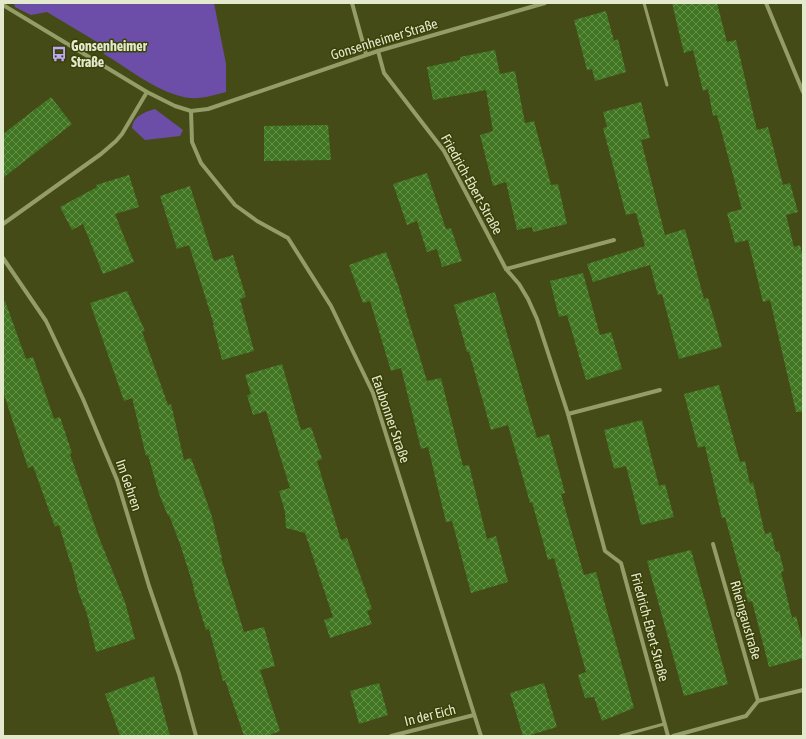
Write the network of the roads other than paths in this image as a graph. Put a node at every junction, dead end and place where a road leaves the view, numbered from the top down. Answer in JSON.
{"nodes":[{"id":1,"x":352,"y":3,"type":"edge"},
{"id":2,"x":545,"y":3,"type":"edge"},
{"id":3,"x":644,"y":3,"type":"edge"},
{"id":4,"x":766,"y":3,"type":"edge"},
{"id":5,"x":3,"y":5,"type":"edge"},
{"id":6,"x":378,"y":51,"type":"junction"},
{"id":7,"x":366,"y":54,"type":"junction"},
{"id":8,"x":667,"y":86,"type":"dead end"},
{"id":9,"x":147,"y":92,"type":"junction"},
{"id":10,"x":803,"y":92,"type":"edge"},
{"id":11,"x":191,"y":111,"type":"junction"},
{"id":12,"x":3,"y":224,"type":"edge"},
{"id":13,"x":614,"y":240,"type":"dead end"},
{"id":14,"x":3,"y":258,"type":"edge"},
{"id":15,"x":506,"y":269,"type":"junction"},
{"id":16,"x":660,"y":390,"type":"dead end"},
{"id":17,"x":568,"y":414,"type":"junction"},
{"id":18,"x":713,"y":544,"type":"dead end"},
{"id":19,"x":803,"y":690,"type":"edge"},
{"id":20,"x":758,"y":701,"type":"junction"},
{"id":21,"x":474,"y":715,"type":"junction"},
{"id":22,"x":664,"y":724,"type":"junction"},
{"id":23,"x":196,"y":736,"type":"edge"},
{"id":24,"x":391,"y":736,"type":"edge"},
{"id":25,"x":481,"y":736,"type":"edge"},
{"id":26,"x":620,"y":736,"type":"edge"},
{"id":27,"x":668,"y":736,"type":"edge"},
{"id":28,"x":673,"y":736,"type":"edge"}],
"edges":[{"from":1,"to":7,"type":"street"},
{"from":2,"to":6,"type":"street","name":"Gonsenheimer Straße"},
{"from":3,"to":8,"type":"lane"},
{"from":4,"to":10,"type":"street"},
{"from":5,"to":9,"type":"street","name":"Gonsenheimer Straße"},
{"from":6,"to":7,"type":"street","name":"Gonsenheimer Straße"},
{"from":6,"to":15,"type":"street","name":"Friedrich-Ebert-Straße"},
{"from":7,"to":11,"type":"street","name":"Gonsenheimer Straße"},
{"from":9,"to":11,"type":"street","name":"Gonsenheimer Straße"},
{"from":9,"to":12,"type":"street"},
{"from":11,"to":21,"type":"street","name":"Eaubonner Straße"},
{"from":13,"to":15,"type":"street"},
{"from":14,"to":23,"type":"street","name":"Im Gehren"},
{"from":15,"to":17,"type":"street","name":"Friedrich-Ebert-Straße"},
{"from":16,"to":17,"type":"street"},
{"from":17,"to":22,"type":"street","name":"Friedrich-Ebert-Straße"},
{"from":18,"to":20,"type":"street","name":"Rheingaustraße"},
{"from":19,"to":20,"type":"street"},
{"from":20,"to":28,"type":"street"},
{"from":21,"to":24,"type":"street","name":"In der Eich"},
{"from":21,"to":25,"type":"street","name":"Eaubonner Straße"},
{"from":22,"to":26,"type":"lane"},
{"from":22,"to":27,"type":"street","name":"Friedrich-Ebert-Straße"}]}
